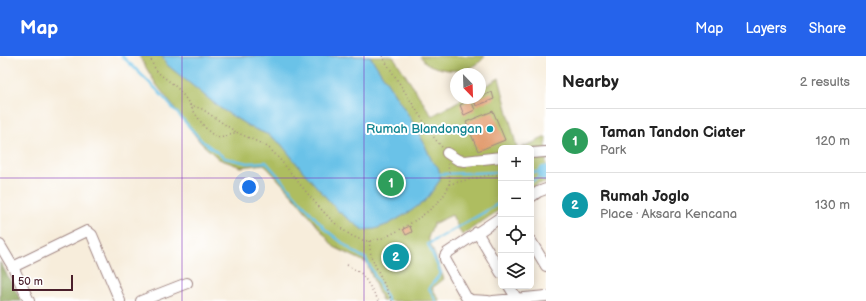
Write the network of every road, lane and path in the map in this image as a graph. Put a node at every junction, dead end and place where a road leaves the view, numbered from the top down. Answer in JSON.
{"nodes":[{"id":1,"x":150,"y":56,"type":"edge"},
{"id":2,"x":382,"y":56,"type":"edge"},
{"id":3,"x":190,"y":105,"type":"junction"},
{"id":4,"x":236,"y":132,"type":"junction"},
{"id":5,"x":546,"y":152,"type":"edge"},
{"id":6,"x":447,"y":153,"type":"junction"},
{"id":7,"x":534,"y":153,"type":"edge"},
{"id":8,"x":498,"y":157,"type":"edge"},
{"id":9,"x":498,"y":175,"type":"edge"},
{"id":10,"x":449,"y":184,"type":"junction"},
{"id":11,"x":546,"y":189,"type":"edge"},
{"id":12,"x":534,"y":195,"type":"edge"},
{"id":13,"x":498,"y":219,"type":"edge"},
{"id":14,"x":477,"y":232,"type":"junction"},
{"id":15,"x":369,"y":241,"type":"junction"},
{"id":16,"x":0,"y":245,"type":"edge"},
{"id":17,"x":534,"y":246,"type":"edge"},
{"id":18,"x":347,"y":265,"type":"dead end"},
{"id":19,"x":546,"y":266,"type":"edge"},
{"id":20,"x":13,"y":267,"type":"junction"},
{"id":21,"x":498,"y":268,"type":"edge"},
{"id":22,"x":187,"y":283,"type":"dead end"},
{"id":23,"x":511,"y":289,"type":"edge"},
{"id":24,"x":546,"y":296,"type":"edge"},
{"id":25,"x":517,"y":299,"type":"junction"},
{"id":26,"x":29,"y":301,"type":"edge"},
{"id":27,"x":120,"y":301,"type":"edge"},
{"id":28,"x":141,"y":301,"type":"edge"},
{"id":29,"x":379,"y":301,"type":"edge"},
{"id":30,"x":392,"y":301,"type":"edge"},
{"id":31,"x":488,"y":301,"type":"edge"},
{"id":32,"x":493,"y":301,"type":"edge"}],
"edges":[{"from":1,"to":3,"type":"path"},
{"from":2,"to":6,"type":"path"},
{"from":3,"to":4,"type":"path"},
{"from":3,"to":4,"type":"path"},
{"from":4,"to":15,"type":"path"},
{"from":5,"to":7,"type":"street"},
{"from":6,"to":8,"type":"street"},
{"from":6,"to":10,"type":"path"},
{"from":9,"to":10,"type":"path"},
{"from":10,"to":15,"type":"path"},
{"from":11,"to":12,"type":"street"},
{"from":13,"to":14,"type":"street"},
{"from":14,"to":21,"type":"street"},
{"from":14,"to":31,"type":"street"},
{"from":15,"to":30,"type":"path"},
{"from":16,"to":20,"type":"street"},
{"from":17,"to":19,"type":"street"},
{"from":18,"to":29,"type":"path"},
{"from":20,"to":26,"type":"street"},
{"from":20,"to":27,"type":"street"},
{"from":22,"to":28,"type":"street"},
{"from":23,"to":25,"type":"street"},
{"from":24,"to":25,"type":"street"},
{"from":25,"to":32,"type":"street"}]}
